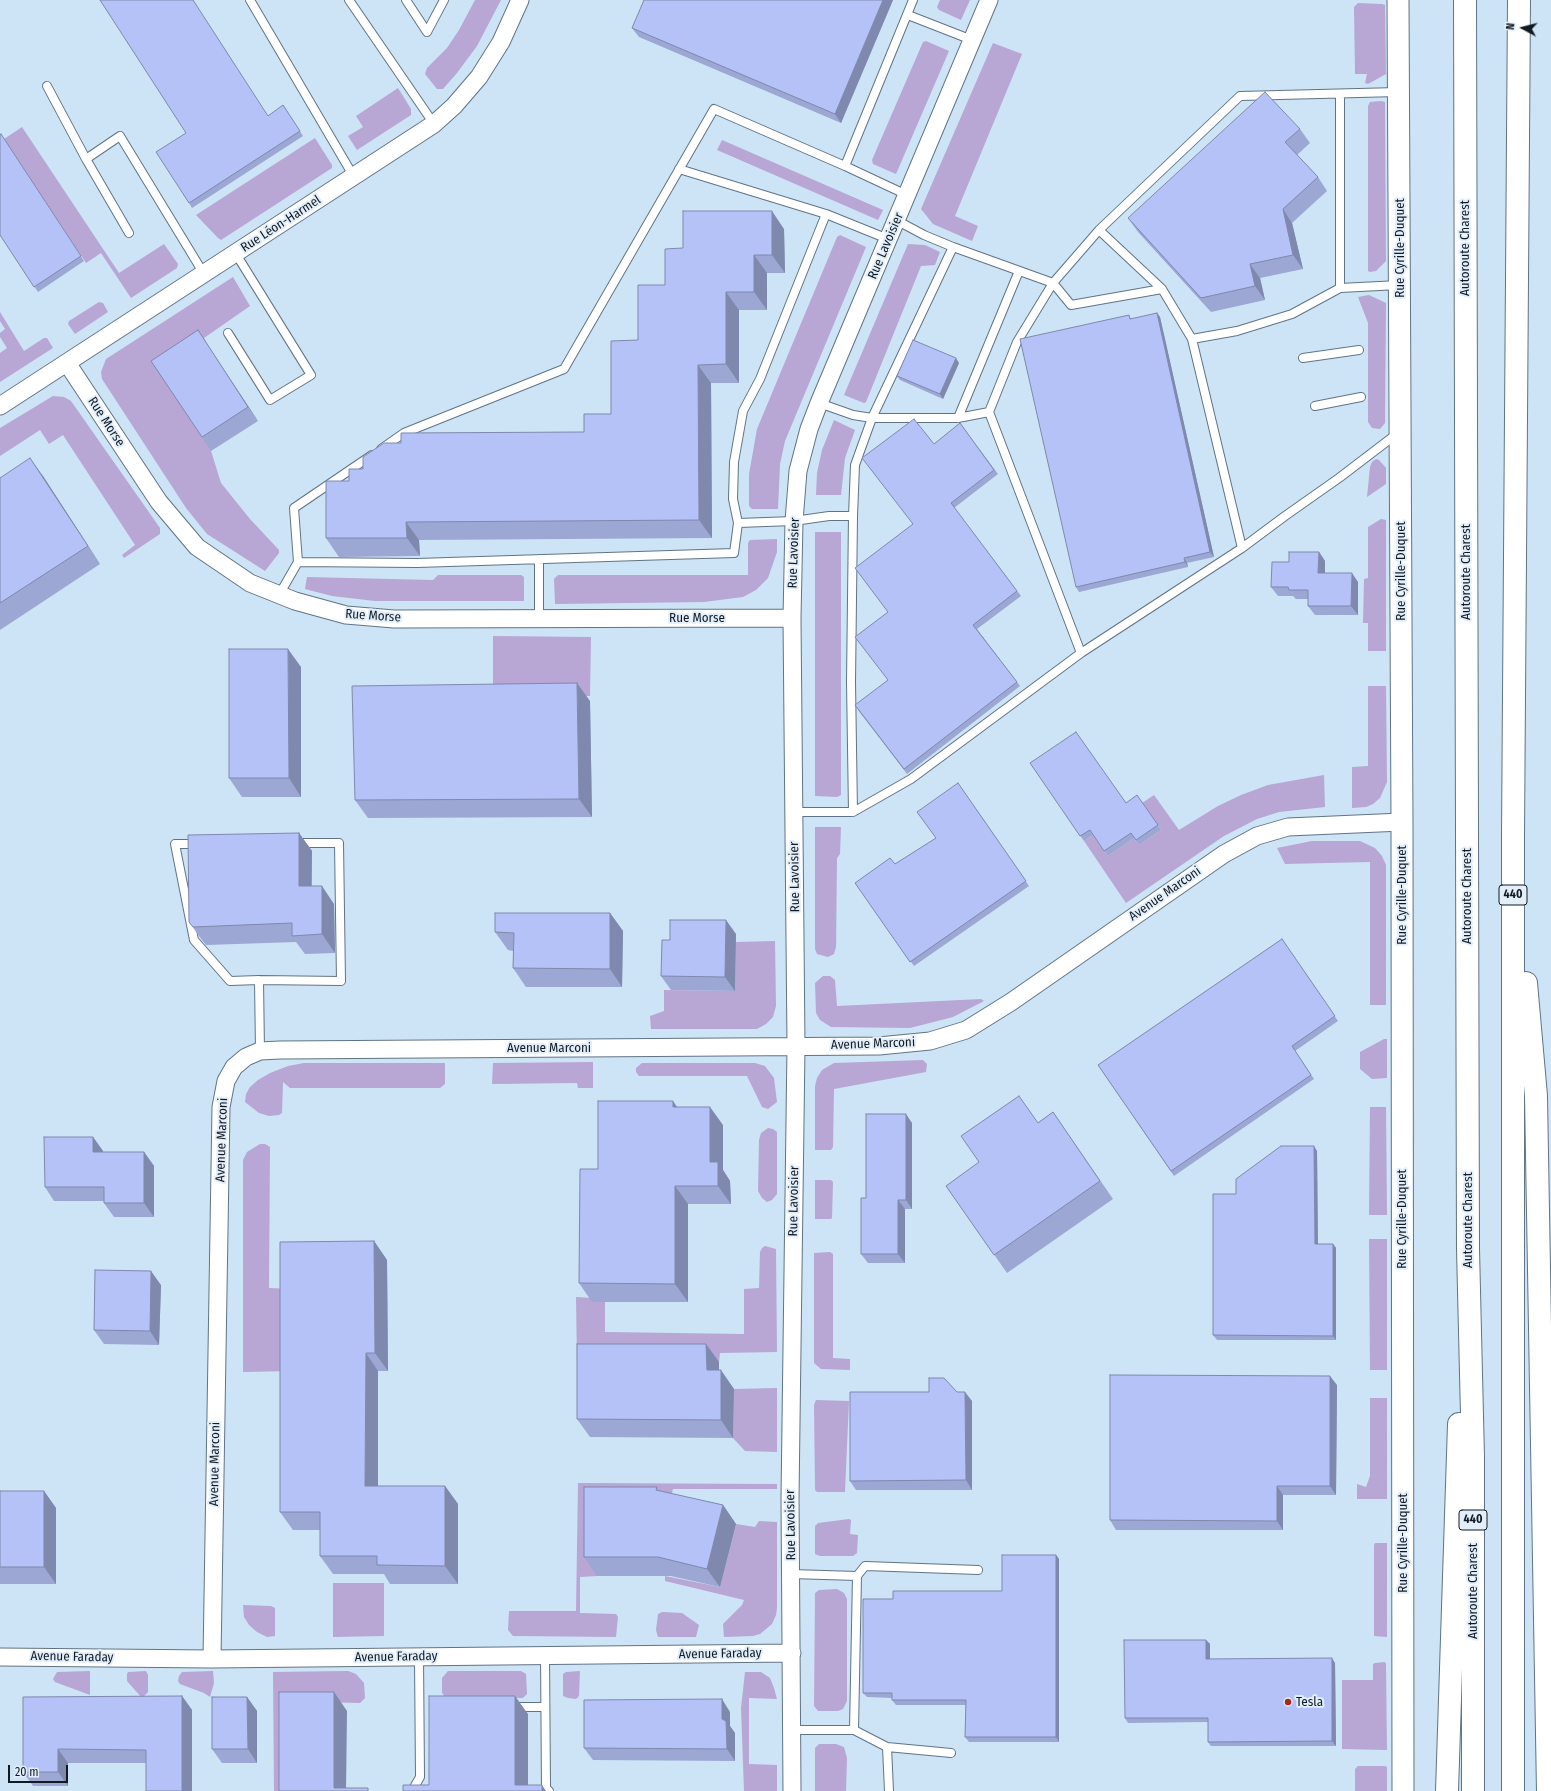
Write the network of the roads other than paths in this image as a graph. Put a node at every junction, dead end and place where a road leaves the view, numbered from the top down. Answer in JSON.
{"nodes":[{"id":1,"x":250,"y":0,"type":"edge"},
{"id":2,"x":349,"y":0,"type":"edge"},
{"id":3,"x":406,"y":0,"type":"edge"},
{"id":4,"x":444,"y":0,"type":"edge"},
{"id":5,"x":520,"y":0,"type":"edge"},
{"id":6,"x":913,"y":0,"type":"edge"},
{"id":7,"x":989,"y":0,"type":"edge"},
{"id":8,"x":1398,"y":0,"type":"edge"},
{"id":9,"x":1465,"y":0,"type":"edge"},
{"id":10,"x":1519,"y":0,"type":"edge"},
{"id":11,"x":908,"y":14,"type":"junction"},
{"id":12,"x":972,"y":40,"type":"junction"},
{"id":13,"x":48,"y":86,"type":"dead end"},
{"id":14,"x":1399,"y":92,"type":"junction"},
{"id":15,"x":1340,"y":94,"type":"junction"},
{"id":16,"x":434,"y":124,"type":"junction"},
{"id":17,"x":86,"y":159,"type":"junction"},
{"id":18,"x":845,"y":166,"type":"junction"},
{"id":19,"x":680,"y":169,"type":"junction"},
{"id":20,"x":354,"y":176,"type":"junction"},
{"id":21,"x":907,"y":195,"type":"junction"},
{"id":22,"x":826,"y":214,"type":"junction"},
{"id":23,"x":896,"y":220,"type":"junction"},
{"id":24,"x":1099,"y":230,"type":"junction"},
{"id":25,"x":129,"y":233,"type":"dead end"},
{"id":26,"x":888,"y":239,"type":"junction"},
{"id":27,"x":953,"y":247,"type":"junction"},
{"id":28,"x":236,"y":254,"type":"junction"},
{"id":29,"x":1019,"y":271,"type":"junction"},
{"id":30,"x":204,"y":274,"type":"junction"},
{"id":31,"x":1053,"y":283,"type":"junction"},
{"id":32,"x":1400,"y":285,"type":"junction"},
{"id":33,"x":1340,"y":288,"type":"junction"},
{"id":34,"x":1162,"y":289,"type":"junction"},
{"id":35,"x":228,"y":333,"type":"dead end"},
{"id":36,"x":1192,"y":338,"type":"junction"},
{"id":37,"x":1360,"y":350,"type":"dead end"},
{"id":38,"x":1303,"y":358,"type":"dead end"},
{"id":39,"x":67,"y":363,"type":"junction"},
{"id":40,"x":1361,"y":397,"type":"dead end"},
{"id":41,"x":820,"y":403,"type":"junction"},
{"id":42,"x":0,"y":406,"type":"edge"},
{"id":43,"x":1314,"y":406,"type":"dead end"},
{"id":44,"x":989,"y":412,"type":"junction"},
{"id":45,"x":872,"y":418,"type":"junction"},
{"id":46,"x":958,"y":418,"type":"junction"},
{"id":47,"x":1400,"y":431,"type":"junction"},
{"id":48,"x":853,"y":516,"type":"junction"},
{"id":49,"x":794,"y":521,"type":"junction"},
{"id":50,"x":738,"y":523,"type":"junction"},
{"id":51,"x":1242,"y":548,"type":"junction"},
{"id":52,"x":538,"y":559,"type":"junction"},
{"id":53,"x":298,"y":562,"type":"junction"},
{"id":54,"x":279,"y":595,"type":"junction"},
{"id":55,"x":539,"y":618,"type":"junction"},
{"id":56,"x":792,"y":618,"type":"junction"},
{"id":57,"x":1081,"y":652,"type":"junction"},
{"id":58,"x":794,"y":812,"type":"junction"},
{"id":59,"x":853,"y":812,"type":"junction"},
{"id":60,"x":1402,"y":822,"type":"junction"},
{"id":61,"x":1513,"y":834,"type":"junction"},
{"id":62,"x":284,"y":843,"type":"edge"},
{"id":63,"x":206,"y":844,"type":"edge"},
{"id":64,"x":259,"y":980,"type":"junction"},
{"id":65,"x":796,"y":1046,"type":"junction"},
{"id":66,"x":260,"y":1051,"type":"junction"},
{"id":67,"x":1468,"y":1249,"type":"junction"},
{"id":68,"x":978,"y":1570,"type":"dead end"},
{"id":69,"x":791,"y":1574,"type":"junction"},
{"id":70,"x":857,"y":1576,"type":"junction"},
{"id":71,"x":792,"y":1653,"type":"junction"},
{"id":72,"x":545,"y":1656,"type":"junction"},
{"id":73,"x":0,"y":1657,"type":"edge"},
{"id":74,"x":419,"y":1657,"type":"junction"},
{"id":75,"x":212,"y":1659,"type":"junction"},
{"id":76,"x":545,"y":1707,"type":"junction"},
{"id":77,"x":506,"y":1708,"type":"edge"},
{"id":78,"x":792,"y":1730,"type":"junction"},
{"id":79,"x":854,"y":1730,"type":"junction"},
{"id":80,"x":887,"y":1748,"type":"junction"},
{"id":81,"x":951,"y":1753,"type":"dead end"},
{"id":82,"x":412,"y":1791,"type":"edge"},
{"id":83,"x":549,"y":1791,"type":"edge"},
{"id":84,"x":792,"y":1791,"type":"edge"},
{"id":85,"x":889,"y":1791,"type":"edge"},
{"id":86,"x":1403,"y":1791,"type":"edge"},
{"id":87,"x":1447,"y":1791,"type":"edge"},
{"id":88,"x":1473,"y":1791,"type":"edge"},
{"id":89,"x":1514,"y":1791,"type":"edge"},
{"id":90,"x":1548,"y":1791,"type":"edge"}],
"edges":[{"from":1,"to":20,"type":"lane"},
{"from":2,"to":16,"type":"lane"},
{"from":3,"to":4,"type":"lane"},
{"from":5,"to":16,"type":"street","name":"Rue Léon-Harmel"},
{"from":6,"to":11,"type":"lane"},
{"from":7,"to":12,"type":"street","name":"Rue Lavoisier"},
{"from":8,"to":14,"type":"street","name":"Rue Cyrille-Duquet"},
{"from":9,"to":67,"type":"highway","name":"Autoroute Charest","number":"440"},
{"from":10,"to":61,"type":"highway","number":"440"},
{"from":11,"to":12,"type":"lane"},
{"from":11,"to":18,"type":"lane"},
{"from":12,"to":21,"type":"street","name":"Rue Lavoisier"},
{"from":13,"to":17,"type":"lane"},
{"from":14,"to":15,"type":"lane"},
{"from":14,"to":32,"type":"street","name":"Rue Cyrille-Duquet"},
{"from":15,"to":24,"type":"lane"},
{"from":15,"to":33,"type":"lane"},
{"from":16,"to":20,"type":"street","name":"Rue Léon-Harmel"},
{"from":17,"to":25,"type":"lane"},
{"from":17,"to":30,"type":"lane"},
{"from":18,"to":19,"type":"lane"},
{"from":18,"to":21,"type":"lane"},
{"from":19,"to":22,"type":"lane"},
{"from":19,"to":53,"type":"lane"},
{"from":20,"to":28,"type":"street","name":"Rue Léon-Harmel"},
{"from":21,"to":23,"type":"street","name":"Rue Lavoisier"},
{"from":22,"to":26,"type":"lane"},
{"from":22,"to":50,"type":"lane"},
{"from":23,"to":26,"type":"street","name":"Rue Lavoisier"},
{"from":23,"to":27,"type":"lane"},
{"from":24,"to":31,"type":"lane"},
{"from":24,"to":34,"type":"lane"},
{"from":26,"to":41,"type":"street","name":"Rue Lavoisier"},
{"from":27,"to":29,"type":"lane"},
{"from":27,"to":45,"type":"lane"},
{"from":28,"to":30,"type":"street","name":"Rue Léon-Harmel"},
{"from":28,"to":35,"type":"lane"},
{"from":29,"to":31,"type":"lane"},
{"from":29,"to":46,"type":"lane"},
{"from":30,"to":39,"type":"street","name":"Rue Léon-Harmel"},
{"from":31,"to":34,"type":"lane"},
{"from":31,"to":44,"type":"lane"},
{"from":32,"to":33,"type":"lane"},
{"from":32,"to":47,"type":"street","name":"Rue Cyrille-Duquet"},
{"from":33,"to":36,"type":"lane"},
{"from":34,"to":36,"type":"lane"},
{"from":36,"to":51,"type":"lane"},
{"from":37,"to":38,"type":"lane"},
{"from":39,"to":42,"type":"street","name":"Rue Léon-Harmel"},
{"from":39,"to":54,"type":"street","name":"Rue Morse"},
{"from":40,"to":43,"type":"lane"},
{"from":41,"to":45,"type":"lane"},
{"from":41,"to":49,"type":"street","name":"Rue Lavoisier"},
{"from":44,"to":46,"type":"lane"},
{"from":44,"to":57,"type":"lane"},
{"from":45,"to":46,"type":"lane"},
{"from":45,"to":48,"type":"lane"},
{"from":47,"to":51,"type":"lane"},
{"from":47,"to":60,"type":"street","name":"Rue Cyrille-Duquet"},
{"from":48,"to":49,"type":"lane"},
{"from":48,"to":59,"type":"lane"},
{"from":49,"to":50,"type":"lane"},
{"from":49,"to":56,"type":"street","name":"Rue Lavoisier"},
{"from":50,"to":52,"type":"lane"},
{"from":51,"to":57,"type":"lane"},
{"from":52,"to":53,"type":"lane"},
{"from":52,"to":55,"type":"lane"},
{"from":53,"to":54,"type":"lane"},
{"from":54,"to":55,"type":"street","name":"Rue Morse"},
{"from":55,"to":56,"type":"street","name":"Rue Morse"},
{"from":56,"to":58,"type":"street","name":"Rue Lavoisier"},
{"from":57,"to":59,"type":"lane"},
{"from":58,"to":59,"type":"lane"},
{"from":58,"to":65,"type":"street","name":"Rue Lavoisier"},
{"from":60,"to":65,"type":"street","name":"Avenue Marconi"},
{"from":60,"to":86,"type":"street","name":"Rue Cyrille-Duquet"},
{"from":61,"to":89,"type":"highway","number":"440"},
{"from":61,"to":90,"type":"highway"},
{"from":62,"to":64,"type":"lane"},
{"from":63,"to":64,"type":"lane"},
{"from":64,"to":66,"type":"lane"},
{"from":65,"to":66,"type":"street","name":"Avenue Marconi"},
{"from":65,"to":69,"type":"street","name":"Rue Lavoisier"},
{"from":66,"to":75,"type":"street","name":"Avenue Marconi"},
{"from":67,"to":87,"type":"highway"},
{"from":67,"to":88,"type":"highway","name":"Autoroute Charest","number":"440"},
{"from":68,"to":70,"type":"lane"},
{"from":69,"to":70,"type":"lane"},
{"from":69,"to":71,"type":"street","name":"Rue Lavoisier"},
{"from":70,"to":79,"type":"lane"},
{"from":71,"to":72,"type":"street","name":"Avenue Faraday"},
{"from":71,"to":78,"type":"street","name":"Rue Lavoisier"},
{"from":72,"to":74,"type":"street","name":"Avenue Faraday"},
{"from":72,"to":76,"type":"lane"},
{"from":73,"to":75,"type":"street","name":"Avenue Faraday"},
{"from":74,"to":75,"type":"street","name":"Avenue Faraday"},
{"from":74,"to":82,"type":"lane"},
{"from":76,"to":77,"type":"lane"},
{"from":76,"to":83,"type":"lane"},
{"from":78,"to":79,"type":"lane"},
{"from":78,"to":84,"type":"street","name":"Rue Lavoisier"},
{"from":79,"to":80,"type":"lane"},
{"from":80,"to":81,"type":"lane"},
{"from":80,"to":85,"type":"lane"}]}
